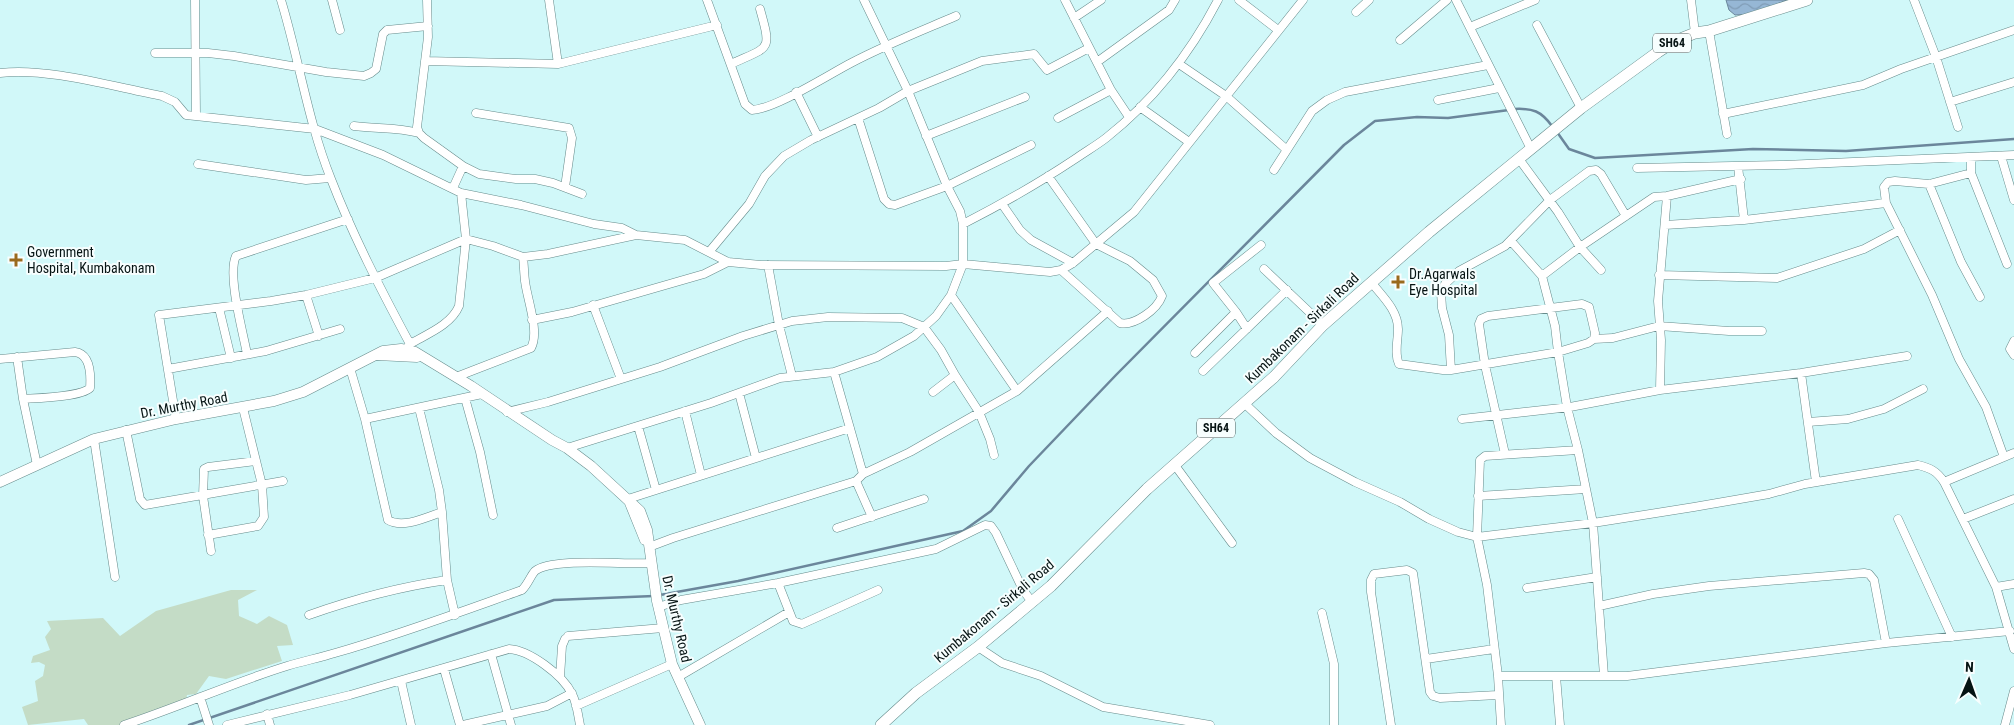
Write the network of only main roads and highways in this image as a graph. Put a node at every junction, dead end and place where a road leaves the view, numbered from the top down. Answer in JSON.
{"nodes":[{"id":1,"x":1808,"y":0,"type":"edge"},
{"id":2,"x":373,"y":354,"type":"junction"},
{"id":3,"x":422,"y":357,"type":"junction"},
{"id":4,"x":0,"y":482,"type":"edge"},
{"id":5,"x":687,"y":696,"type":"junction"},
{"id":6,"x":695,"y":725,"type":"edge"},
{"id":7,"x":700,"y":725,"type":"edge"},
{"id":8,"x":881,"y":725,"type":"edge"}],
"edges":[{"from":1,"to":8,"type":"main road","name":"Kumbakonam - Sirkali Road","number":"SH64"},
{"from":2,"to":3,"type":"main road","name":"Dr. Murthy Road"},
{"from":2,"to":3,"type":"main road","name":"Dr. Murthy Road"},
{"from":2,"to":4,"type":"main road","name":"Dr. Murthy Road"},
{"from":3,"to":5,"type":"main road","name":"Dr. Murthy Road"},
{"from":5,"to":6,"type":"main road","name":"Dr. Murthy Road"},
{"from":5,"to":7,"type":"main road","name":"Dr. Murthy Road"}]}
